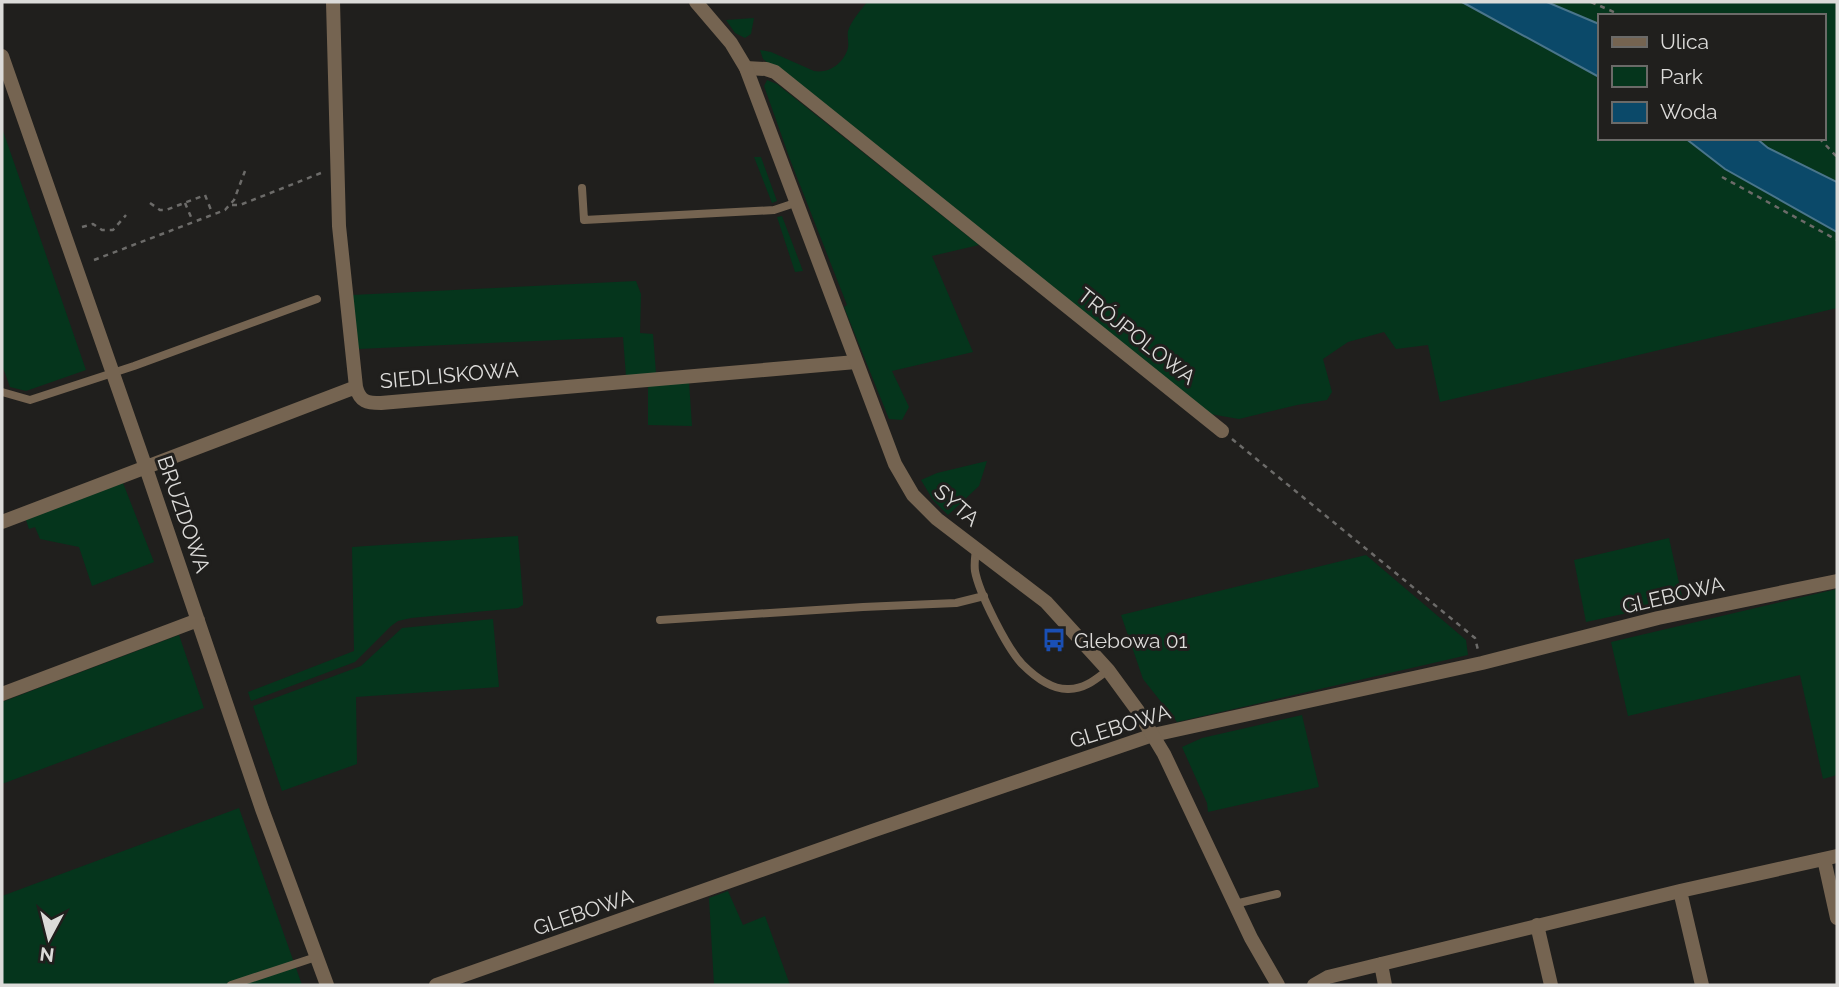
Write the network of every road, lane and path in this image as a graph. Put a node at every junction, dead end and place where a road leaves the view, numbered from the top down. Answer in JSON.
{"nodes":[{"id":1,"x":333,"y":2,"type":"edge"},
{"id":2,"x":696,"y":2,"type":"edge"},
{"id":3,"x":1591,"y":2,"type":"edge"},
{"id":4,"x":1618,"y":14,"type":"edge"},
{"id":5,"x":2,"y":56,"type":"edge"},
{"id":6,"x":746,"y":68,"type":"junction"},
{"id":7,"x":1821,"y":140,"type":"edge"},
{"id":8,"x":1837,"y":157,"type":"edge"},
{"id":9,"x":332,"y":169,"type":"dead end"},
{"id":10,"x":245,"y":171,"type":"dead end"},
{"id":11,"x":1722,"y":177,"type":"dead end"},
{"id":12,"x":583,"y":188,"type":"dead end"},
{"id":13,"x":150,"y":203,"type":"dead end"},
{"id":14,"x":185,"y":203,"type":"junction"},
{"id":15,"x":795,"y":203,"type":"junction"},
{"id":16,"x":231,"y":205,"type":"junction"},
{"id":17,"x":211,"y":210,"type":"dead end"},
{"id":18,"x":126,"y":215,"type":"dead end"},
{"id":19,"x":191,"y":217,"type":"dead end"},
{"id":20,"x":82,"y":227,"type":"dead end"},
{"id":21,"x":1837,"y":240,"type":"edge"},
{"id":22,"x":94,"y":260,"type":"dead end"},
{"id":23,"x":317,"y":299,"type":"dead end"},
{"id":24,"x":856,"y":362,"type":"junction"},
{"id":25,"x":112,"y":372,"type":"junction"},
{"id":26,"x":356,"y":387,"type":"junction"},
{"id":27,"x":2,"y":392,"type":"edge"},
{"id":28,"x":1222,"y":430,"type":"joint"},
{"id":29,"x":146,"y":468,"type":"junction"},
{"id":30,"x":2,"y":522,"type":"edge"},
{"id":31,"x":976,"y":550,"type":"junction"},
{"id":32,"x":1837,"y":581,"type":"edge"},
{"id":33,"x":984,"y":596,"type":"junction"},
{"id":34,"x":198,"y":620,"type":"junction"},
{"id":35,"x":660,"y":620,"type":"dead end"},
{"id":36,"x":1482,"y":663,"type":"junction"},
{"id":37,"x":1108,"y":670,"type":"junction"},
{"id":38,"x":2,"y":694,"type":"edge"},
{"id":39,"x":1153,"y":735,"type":"junction"},
{"id":40,"x":1830,"y":857,"type":"edge"},
{"id":41,"x":1680,"y":891,"type":"junction"},
{"id":42,"x":1277,"y":894,"type":"dead end"},
{"id":43,"x":1235,"y":904,"type":"junction"},
{"id":44,"x":1837,"y":918,"type":"edge"},
{"id":45,"x":1537,"y":925,"type":"junction"},
{"id":46,"x":316,"y":957,"type":"junction"},
{"id":47,"x":1381,"y":964,"type":"junction"},
{"id":48,"x":231,"y":985,"type":"edge"},
{"id":49,"x":327,"y":985,"type":"edge"},
{"id":50,"x":436,"y":985,"type":"edge"},
{"id":51,"x":1278,"y":985,"type":"edge"},
{"id":52,"x":1314,"y":985,"type":"edge"},
{"id":53,"x":1385,"y":985,"type":"edge"},
{"id":54,"x":1550,"y":985,"type":"edge"},
{"id":55,"x":1702,"y":985,"type":"edge"}],
"edges":[{"from":1,"to":26,"type":"street","name":"SIEDLISKOWA"},
{"from":2,"to":6,"type":"street","name":"SYTA"},
{"from":3,"to":4,"type":"path"},
{"from":5,"to":25,"type":"street","name":"BRUZDOWA"},
{"from":6,"to":15,"type":"street","name":"SYTA"},
{"from":6,"to":28,"type":"street","name":"TRÓJPOLOWA"},
{"from":7,"to":8,"type":"path"},
{"from":9,"to":16,"type":"path"},
{"from":10,"to":16,"type":"path"},
{"from":11,"to":21,"type":"path"},
{"from":12,"to":15,"type":"lane"},
{"from":13,"to":14,"type":"path"},
{"from":14,"to":17,"type":"path"},
{"from":14,"to":19,"type":"path"},
{"from":15,"to":24,"type":"street","name":"SYTA"},
{"from":16,"to":22,"type":"path"},
{"from":18,"to":20,"type":"path"},
{"from":23,"to":25,"type":"lane"},
{"from":24,"to":26,"type":"street","name":"SIEDLISKOWA"},
{"from":24,"to":31,"type":"street","name":"SYTA"},
{"from":25,"to":27,"type":"lane"},
{"from":25,"to":29,"type":"street","name":"BRUZDOWA"},
{"from":26,"to":29,"type":"street"},
{"from":28,"to":36,"type":"path"},
{"from":29,"to":30,"type":"street"},
{"from":29,"to":34,"type":"street","name":"BRUZDOWA"},
{"from":31,"to":33,"type":"lane"},
{"from":31,"to":37,"type":"street","name":"SYTA"},
{"from":32,"to":36,"type":"street","name":"GLEBOWA"},
{"from":33,"to":35,"type":"lane"},
{"from":33,"to":37,"type":"lane"},
{"from":34,"to":38,"type":"street"},
{"from":34,"to":46,"type":"street","name":"BRUZDOWA"},
{"from":36,"to":39,"type":"street","name":"GLEBOWA"},
{"from":37,"to":39,"type":"street","name":"SYTA"},
{"from":39,"to":43,"type":"street","name":"SYTA"},
{"from":39,"to":50,"type":"street","name":"GLEBOWA"},
{"from":40,"to":41,"type":"street"},
{"from":40,"to":44,"type":"street"},
{"from":41,"to":45,"type":"street"},
{"from":41,"to":55,"type":"street"},
{"from":42,"to":43,"type":"lane"},
{"from":43,"to":51,"type":"street","name":"SYTA"},
{"from":45,"to":47,"type":"street"},
{"from":45,"to":54,"type":"street"},
{"from":46,"to":48,"type":"lane"},
{"from":46,"to":49,"type":"street","name":"BRUZDOWA"},
{"from":47,"to":52,"type":"street"},
{"from":47,"to":53,"type":"street"}]}
